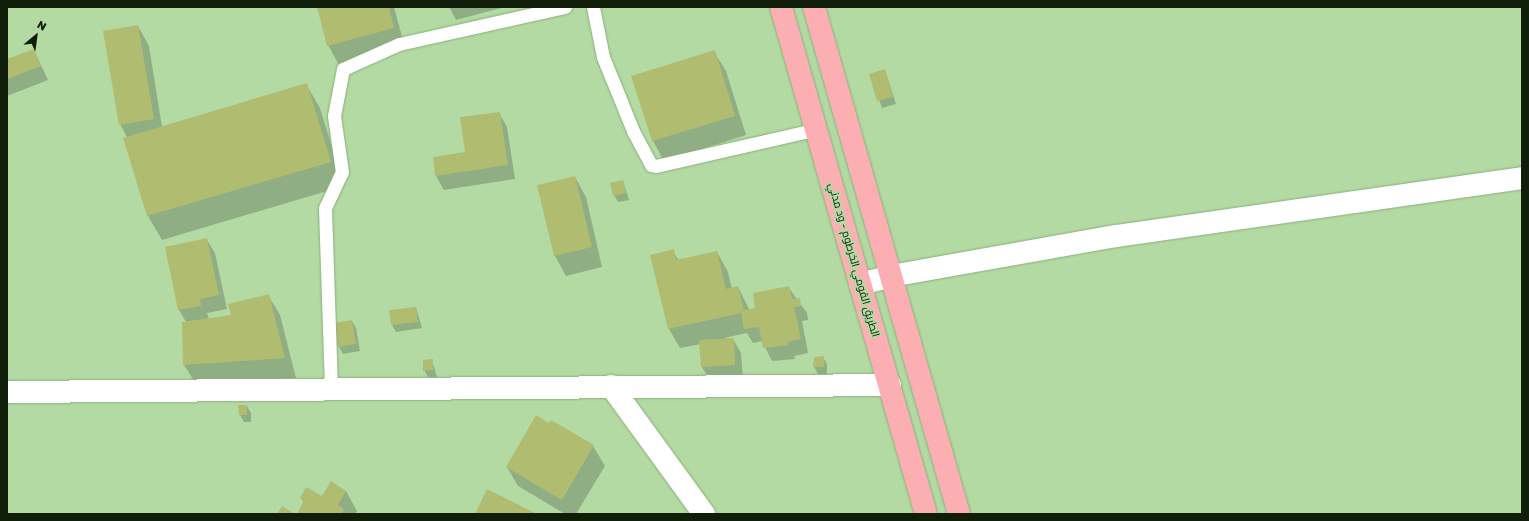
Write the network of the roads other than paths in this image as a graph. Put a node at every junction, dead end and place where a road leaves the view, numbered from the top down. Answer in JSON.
{"nodes":[{"id":1,"x":565,"y":7,"type":"edge"},
{"id":2,"x":593,"y":7,"type":"edge"},
{"id":3,"x":781,"y":7,"type":"edge"},
{"id":4,"x":814,"y":7,"type":"edge"},
{"id":5,"x":817,"y":129,"type":"junction"},
{"id":6,"x":1522,"y":178,"type":"edge"},
{"id":7,"x":891,"y":276,"type":"junction"},
{"id":8,"x":860,"y":284,"type":"junction"},
{"id":9,"x":890,"y":385,"type":"junction"},
{"id":10,"x":611,"y":386,"type":"junction"},
{"id":11,"x":331,"y":389,"type":"junction"},
{"id":12,"x":7,"y":392,"type":"edge"},
{"id":13,"x":704,"y":514,"type":"edge"},
{"id":14,"x":926,"y":514,"type":"edge"},
{"id":15,"x":959,"y":514,"type":"edge"}],
"edges":[{"from":1,"to":11,"type":"lane"},
{"from":2,"to":5,"type":"lane"},
{"from":3,"to":5,"type":"highway","name":"الطريق القومي الخرطوم - ود مدني"},
{"from":4,"to":7,"type":"highway"},
{"from":5,"to":8,"type":"highway","name":"الطريق القومي الخرطوم - ود مدني"},
{"from":6,"to":7,"type":"street"},
{"from":7,"to":8,"type":"street"},
{"from":7,"to":15,"type":"highway"},
{"from":8,"to":9,"type":"highway","name":"الطريق القومي الخرطوم - ود مدني"},
{"from":9,"to":10,"type":"street"},
{"from":9,"to":14,"type":"highway","name":"الطريق القومي الخرطوم - ود مدني"},
{"from":10,"to":11,"type":"street"},
{"from":10,"to":13,"type":"street"},
{"from":11,"to":12,"type":"street"}]}
